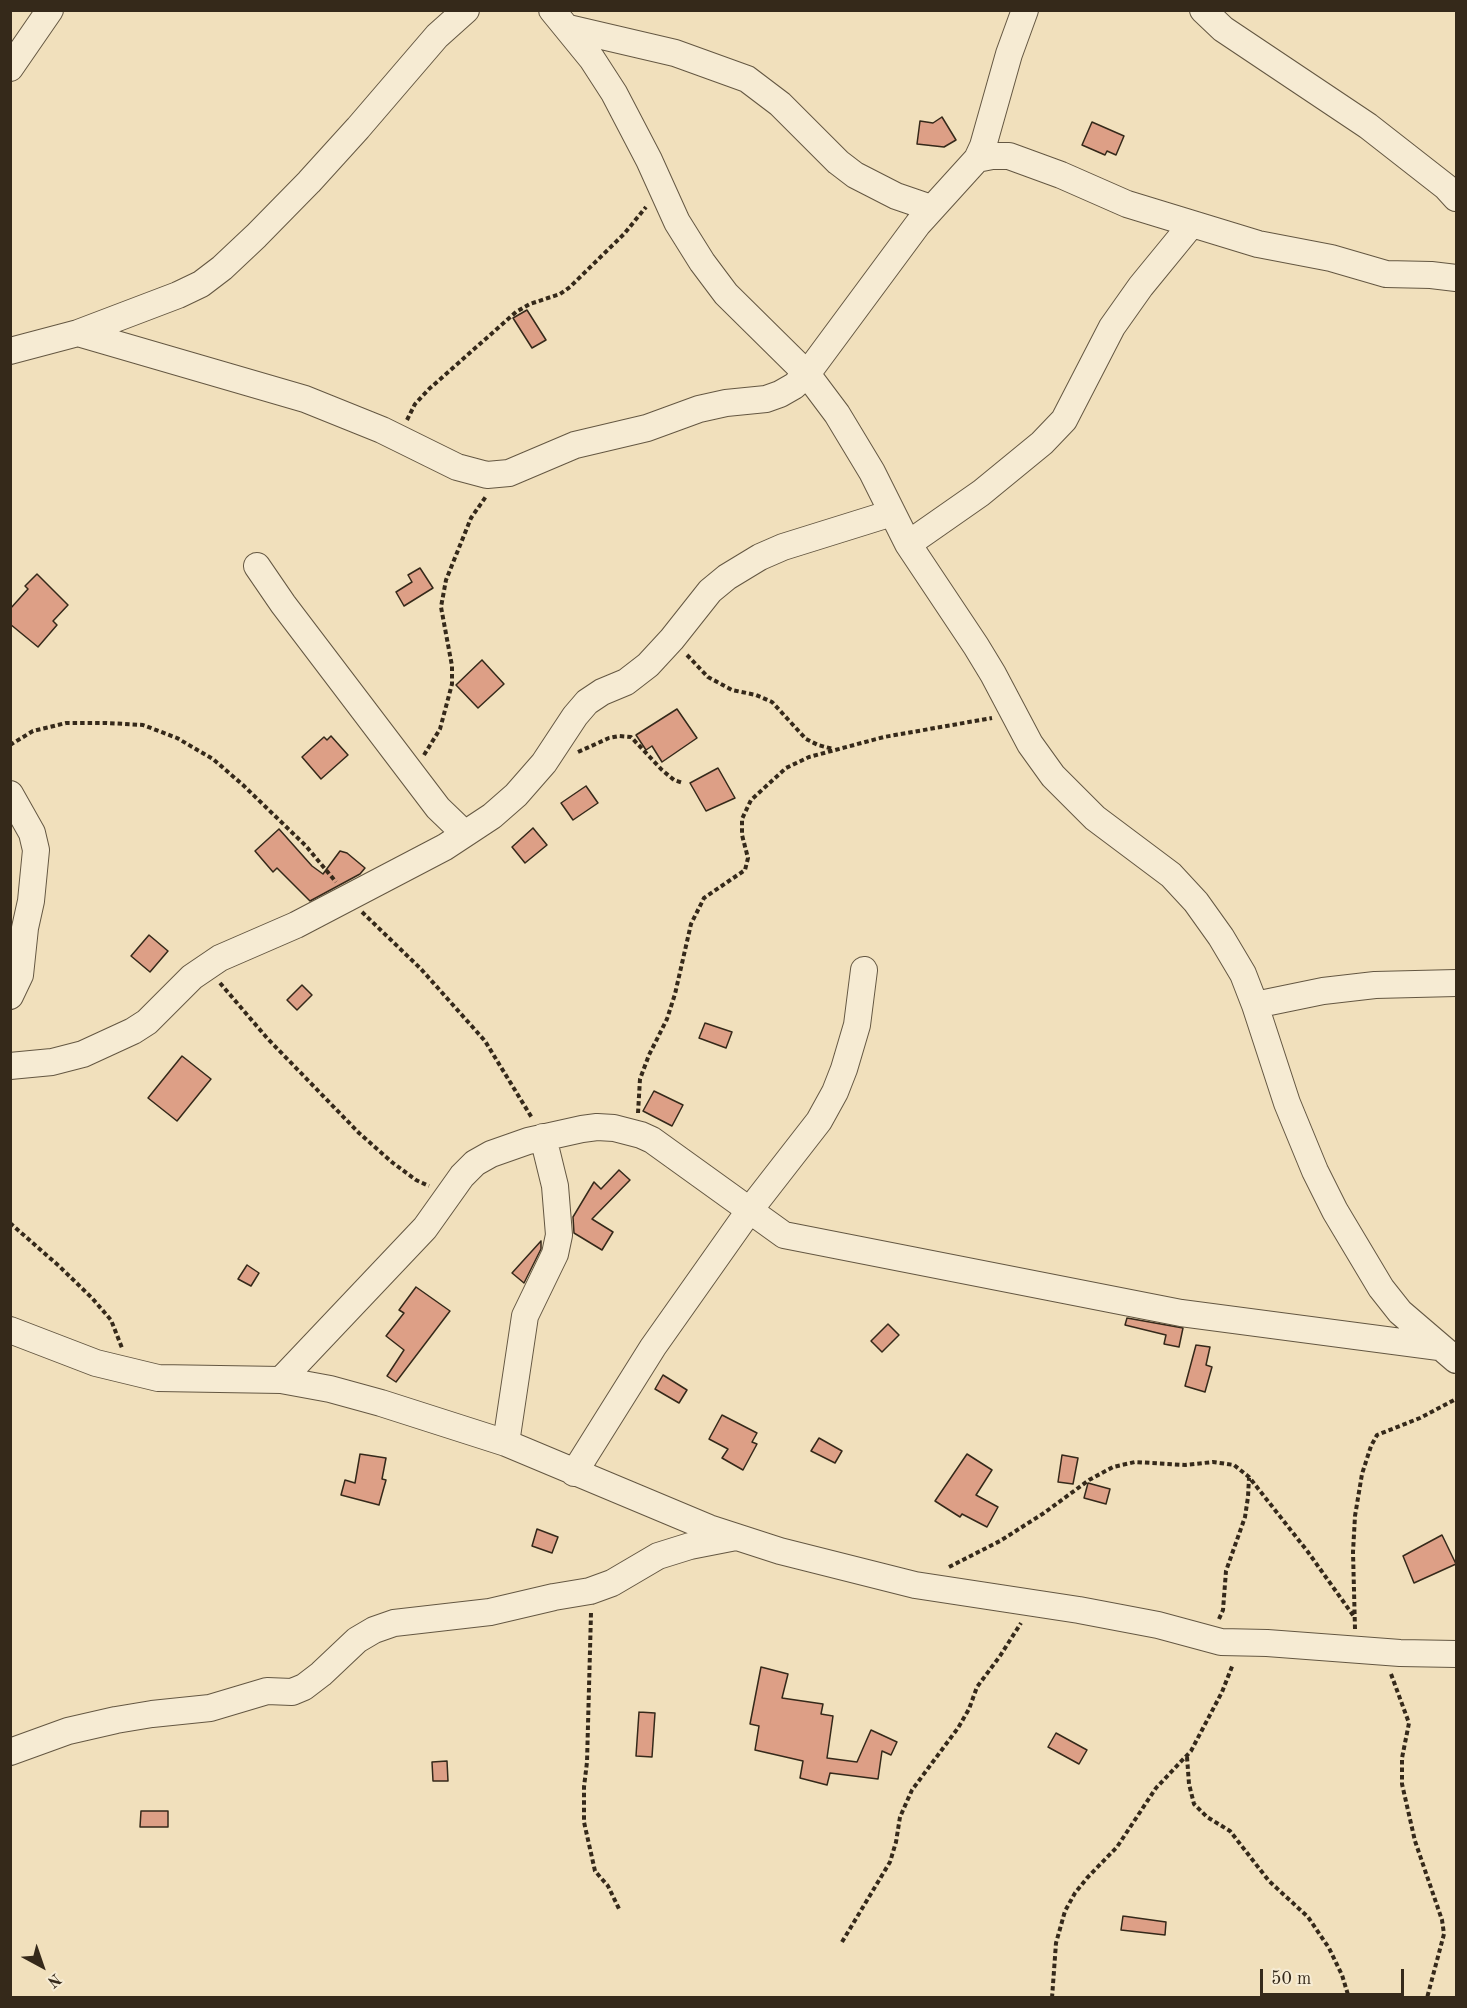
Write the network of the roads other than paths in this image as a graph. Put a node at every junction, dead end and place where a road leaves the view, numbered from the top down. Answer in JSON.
{"nodes":[{"id":1,"x":50,"y":10,"type":"edge"},
{"id":2,"x":466,"y":10,"type":"edge"},
{"id":3,"x":1025,"y":10,"type":"edge"},
{"id":4,"x":1203,"y":10,"type":"edge"},
{"id":5,"x":560,"y":19,"type":"edge"},
{"id":6,"x":10,"y":68,"type":"edge"},
{"id":7,"x":977,"y":159,"type":"junction"},
{"id":8,"x":1456,"y":198,"type":"edge"},
{"id":9,"x":932,"y":208,"type":"junction"},
{"id":10,"x":1191,"y":225,"type":"junction"},
{"id":11,"x":1456,"y":278,"type":"edge"},
{"id":12,"x":78,"y":333,"type":"junction"},
{"id":13,"x":10,"y":351,"type":"edge"},
{"id":14,"x":807,"y":374,"type":"junction"},
{"id":15,"x":892,"y":513,"type":"junction"},
{"id":16,"x":908,"y":544,"type":"junction"},
{"id":17,"x":257,"y":566,"type":"dead end"},
{"id":18,"x":10,"y":794,"type":"edge"},
{"id":19,"x":464,"y":833,"type":"junction"},
{"id":20,"x":864,"y":970,"type":"dead end"},
{"id":21,"x":1456,"y":983,"type":"edge"},
{"id":22,"x":10,"y":996,"type":"edge"},
{"id":23,"x":1255,"y":1005,"type":"junction"},
{"id":24,"x":10,"y":1066,"type":"edge"},
{"id":25,"x":543,"y":1137,"type":"junction"},
{"id":26,"x":749,"y":1210,"type":"junction"},
{"id":27,"x":10,"y":1330,"type":"edge"},
{"id":28,"x":1448,"y":1353,"type":"edge"},
{"id":29,"x":281,"y":1380,"type":"junction"},
{"id":30,"x":506,"y":1443,"type":"junction"},
{"id":31,"x":574,"y":1473,"type":"junction"},
{"id":32,"x":736,"y":1537,"type":"junction"},
{"id":33,"x":1456,"y":1653,"type":"edge"},
{"id":34,"x":10,"y":1752,"type":"edge"}],
"edges":[{"from":1,"to":6,"type":"street"},
{"from":2,"to":12,"type":"street"},
{"from":3,"to":7,"type":"street"},
{"from":4,"to":8,"type":"street"},
{"from":5,"to":9,"type":"street"},
{"from":5,"to":14,"type":"street"},
{"from":7,"to":9,"type":"street"},
{"from":7,"to":10,"type":"street"},
{"from":9,"to":14,"type":"street"},
{"from":10,"to":11,"type":"street"},
{"from":10,"to":16,"type":"street"},
{"from":12,"to":13,"type":"street"},
{"from":12,"to":14,"type":"street"},
{"from":14,"to":15,"type":"street"},
{"from":15,"to":16,"type":"street"},
{"from":15,"to":19,"type":"street"},
{"from":16,"to":23,"type":"street"},
{"from":17,"to":19,"type":"street"},
{"from":18,"to":22,"type":"street"},
{"from":19,"to":24,"type":"street"},
{"from":20,"to":26,"type":"street"},
{"from":21,"to":23,"type":"street"},
{"from":23,"to":28,"type":"street"},
{"from":25,"to":26,"type":"street"},
{"from":25,"to":29,"type":"street"},
{"from":25,"to":30,"type":"street"},
{"from":26,"to":28,"type":"street"},
{"from":26,"to":31,"type":"street"},
{"from":27,"to":29,"type":"street"},
{"from":29,"to":30,"type":"street"},
{"from":30,"to":31,"type":"street"},
{"from":31,"to":32,"type":"street"},
{"from":32,"to":33,"type":"street"},
{"from":32,"to":34,"type":"street"}]}
